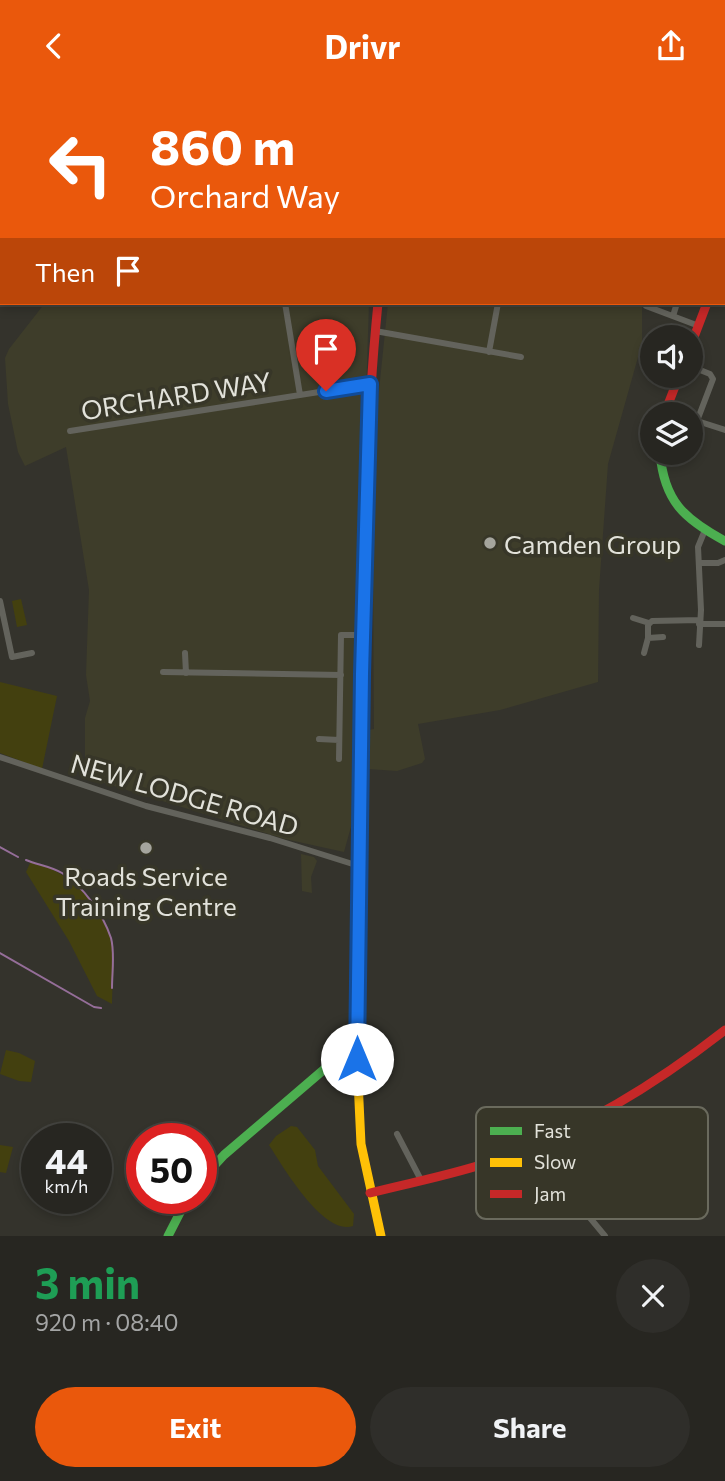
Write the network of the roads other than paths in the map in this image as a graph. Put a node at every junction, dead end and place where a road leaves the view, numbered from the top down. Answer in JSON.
{"nodes":[{"id":1,"x":285,"y":305,"type":"edge"},
{"id":2,"x":378,"y":305,"type":"edge"},
{"id":3,"x":498,"y":305,"type":"edge"},
{"id":4,"x":676,"y":305,"type":"edge"},
{"id":5,"x":706,"y":305,"type":"edge"},
{"id":6,"x":648,"y":309,"type":"dead end"},
{"id":7,"x":673,"y":316,"type":"junction"},
{"id":8,"x":696,"y":325,"type":"edge"},
{"id":9,"x":699,"y":325,"type":"edge"},
{"id":10,"x":375,"y":331,"type":"junction"},
{"id":11,"x":489,"y":352,"type":"junction"},
{"id":12,"x":521,"y":357,"type":"dead end"},
{"id":13,"x":703,"y":372,"type":"edge"},
{"id":14,"x":370,"y":384,"type":"junction"},
{"id":15,"x":710,"y":389,"type":"junction"},
{"id":16,"x":720,"y":393,"type":"dead end"},
{"id":17,"x":300,"y":395,"type":"junction"},
{"id":18,"x":703,"y":403,"type":"edge"},
{"id":19,"x":703,"y":423,"type":"edge"},
{"id":20,"x":725,"y":430,"type":"edge"},
{"id":21,"x":70,"y":431,"type":"dead end"},
{"id":22,"x":662,"y":465,"type":"edge"},
{"id":23,"x":705,"y":530,"type":"junction"},
{"id":24,"x":725,"y":541,"type":"edge"},
{"id":25,"x":725,"y":561,"type":"edge"},
{"id":26,"x":699,"y":563,"type":"junction"},
{"id":27,"x":0,"y":601,"type":"edge"},
{"id":28,"x":633,"y":618,"type":"dead end"},
{"id":29,"x":700,"y":622,"type":"junction"},
{"id":30,"x":649,"y":623,"type":"junction"},
{"id":31,"x":725,"y":624,"type":"edge"},
{"id":32,"x":363,"y":635,"type":"junction"},
{"id":33,"x":663,"y":637,"type":"dead end"},
{"id":34,"x":648,"y":638,"type":"junction"},
{"id":35,"x":699,"y":645,"type":"dead end"},
{"id":36,"x":32,"y":653,"type":"dead end"},
{"id":37,"x":185,"y":653,"type":"dead end"},
{"id":38,"x":644,"y":653,"type":"dead end"},
{"id":39,"x":163,"y":673,"type":"dead end"},
{"id":40,"x":186,"y":673,"type":"junction"},
{"id":41,"x":341,"y":675,"type":"junction"},
{"id":42,"x":319,"y":739,"type":"dead end"},
{"id":43,"x":339,"y":740,"type":"junction"},
{"id":44,"x":0,"y":757,"type":"edge"},
{"id":45,"x":339,"y":759,"type":"dead end"},
{"id":46,"x":359,"y":866,"type":"junction"},
{"id":47,"x":725,"y":1030,"type":"edge"},
{"id":48,"x":357,"y":1059,"type":"junction"},
{"id":49,"x":613,"y":1107,"type":"edge"},
{"id":50,"x":397,"y":1134,"type":"dead end"},
{"id":51,"x":217,"y":1163,"type":"edge"},
{"id":52,"x":476,"y":1166,"type":"edge"},
{"id":53,"x":421,"y":1180,"type":"junction"},
{"id":54,"x":370,"y":1193,"type":"junction"},
{"id":55,"x":179,"y":1214,"type":"edge"},
{"id":56,"x":591,"y":1219,"type":"edge"},
{"id":57,"x":167,"y":1236,"type":"edge"},
{"id":58,"x":382,"y":1236,"type":"edge"},
{"id":59,"x":605,"y":1236,"type":"edge"}],
"edges":[{"from":1,"to":17,"type":"street"},
{"from":2,"to":10,"type":"main road"},
{"from":3,"to":11,"type":"street"},
{"from":4,"to":7,"type":"street"},
{"from":5,"to":9,"type":"main road"},
{"from":6,"to":7,"type":"street"},
{"from":7,"to":8,"type":"street"},
{"from":10,"to":11,"type":"street"},
{"from":10,"to":14,"type":"main road"},
{"from":11,"to":12,"type":"street"},
{"from":13,"to":15,"type":"street"},
{"from":14,"to":17,"type":"street","name":"ORCHARD WAY"},
{"from":14,"to":32,"type":"main road"},
{"from":15,"to":16,"type":"street"},
{"from":15,"to":18,"type":"street"},
{"from":17,"to":21,"type":"street","name":"ORCHARD WAY"},
{"from":19,"to":20,"type":"street"},
{"from":22,"to":23,"type":"main road"},
{"from":23,"to":24,"type":"main road"},
{"from":23,"to":26,"type":"street"},
{"from":25,"to":26,"type":"street"},
{"from":26,"to":29,"type":"street"},
{"from":27,"to":36,"type":"street"},
{"from":28,"to":30,"type":"street"},
{"from":29,"to":30,"type":"street"},
{"from":29,"to":31,"type":"street"},
{"from":29,"to":35,"type":"street"},
{"from":30,"to":34,"type":"street"},
{"from":32,"to":41,"type":"street"},
{"from":32,"to":46,"type":"main road"},
{"from":33,"to":34,"type":"street"},
{"from":34,"to":38,"type":"street"},
{"from":37,"to":40,"type":"street"},
{"from":39,"to":40,"type":"street"},
{"from":40,"to":41,"type":"street"},
{"from":41,"to":43,"type":"street"},
{"from":42,"to":43,"type":"street"},
{"from":43,"to":45,"type":"street"},
{"from":44,"to":46,"type":"street","name":"NEW LODGE ROAD"},
{"from":46,"to":48,"type":"main road"},
{"from":47,"to":49,"type":"main road"},
{"from":48,"to":51,"type":"main road"},
{"from":48,"to":54,"type":"main road"},
{"from":50,"to":53,"type":"street"},
{"from":52,"to":53,"type":"main road"},
{"from":53,"to":54,"type":"main road"},
{"from":54,"to":58,"type":"main road"},
{"from":55,"to":57,"type":"main road"},
{"from":56,"to":59,"type":"street"}]}
